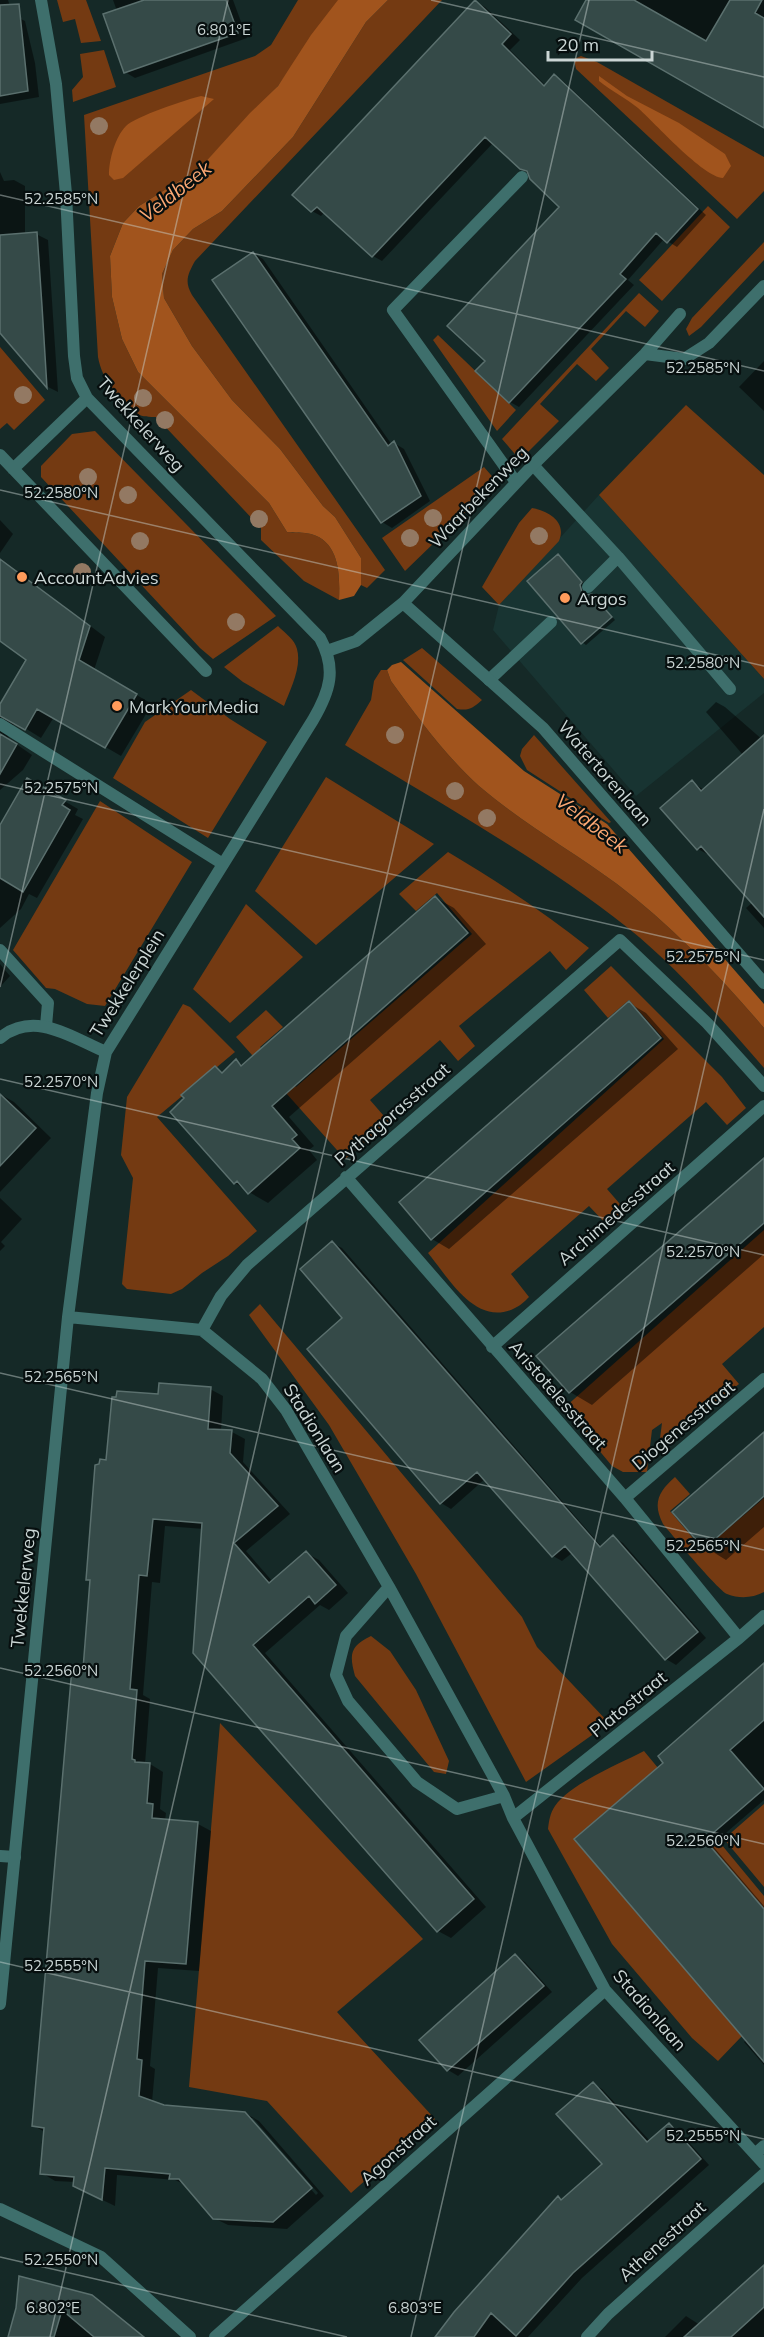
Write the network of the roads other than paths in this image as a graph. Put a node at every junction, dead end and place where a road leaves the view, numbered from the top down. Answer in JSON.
{"nodes":[{"id":1,"x":41,"y":0,"type":"edge"},
{"id":2,"x":522,"y":177,"type":"dead end"},
{"id":3,"x":764,"y":286,"type":"edge"},
{"id":4,"x":680,"y":314,"type":"dead end"},
{"id":5,"x":645,"y":354,"type":"junction"},
{"id":6,"x":87,"y":398,"type":"junction"},
{"id":7,"x":0,"y":455,"type":"edge"},
{"id":8,"x":533,"y":465,"type":"junction"},
{"id":9,"x":13,"y":469,"type":"junction"},
{"id":10,"x":516,"y":482,"type":"junction"},
{"id":11,"x":618,"y":557,"type":"junction"},
{"id":12,"x":588,"y":587,"type":"dead end"},
{"id":13,"x":403,"y":603,"type":"junction"},
{"id":14,"x":551,"y":622,"type":"dead end"},
{"id":15,"x":327,"y":651,"type":"junction"},
{"id":16,"x":206,"y":671,"type":"dead end"},
{"id":17,"x":489,"y":680,"type":"junction"},
{"id":18,"x":730,"y":689,"type":"dead end"},
{"id":19,"x":0,"y":724,"type":"edge"},
{"id":20,"x":223,"y":864,"type":"junction"},
{"id":21,"x":0,"y":951,"type":"edge"},
{"id":22,"x":764,"y":983,"type":"edge"},
{"id":23,"x":46,"y":1026,"type":"junction"},
{"id":24,"x":0,"y":1038,"type":"edge"},
{"id":25,"x":106,"y":1052,"type":"junction"},
{"id":26,"x":764,"y":1086,"type":"edge"},
{"id":27,"x":764,"y":1106,"type":"edge"},
{"id":28,"x":346,"y":1178,"type":"junction"},
{"id":29,"x":68,"y":1317,"type":"junction"},
{"id":30,"x":202,"y":1330,"type":"junction"},
{"id":31,"x":492,"y":1347,"type":"junction"},
{"id":32,"x":764,"y":1379,"type":"edge"},
{"id":33,"x":625,"y":1498,"type":"junction"},
{"id":34,"x":389,"y":1587,"type":"junction"},
{"id":35,"x":764,"y":1616,"type":"edge"},
{"id":36,"x":739,"y":1638,"type":"junction"},
{"id":37,"x":504,"y":1796,"type":"junction"},
{"id":38,"x":513,"y":1818,"type":"junction"},
{"id":39,"x":0,"y":1856,"type":"edge"},
{"id":40,"x":15,"y":1857,"type":"junction"},
{"id":41,"x":605,"y":1990,"type":"junction"},
{"id":42,"x":0,"y":2004,"type":"edge"},
{"id":43,"x":759,"y":2150,"type":"edge"},
{"id":44,"x":764,"y":2164,"type":"edge"},
{"id":45,"x":764,"y":2174,"type":"edge"},
{"id":46,"x":0,"y":2209,"type":"edge"},
{"id":47,"x":190,"y":2337,"type":"edge"},
{"id":48,"x":215,"y":2337,"type":"edge"},
{"id":49,"x":587,"y":2337,"type":"edge"}],
"edges":[{"from":1,"to":6,"type":"street","name":"Twekkelerweg"},
{"from":2,"to":10,"type":"street"},
{"from":3,"to":5,"type":"street"},
{"from":4,"to":5,"type":"street","name":"Waarbekenweg"},
{"from":5,"to":8,"type":"street","name":"Waarbekenweg"},
{"from":6,"to":9,"type":"street"},
{"from":6,"to":15,"type":"street","name":"Twekkelerweg"},
{"from":7,"to":9,"type":"street"},
{"from":8,"to":10,"type":"street","name":"Waarbekenweg"},
{"from":8,"to":11,"type":"street"},
{"from":9,"to":16,"type":"street"},
{"from":10,"to":13,"type":"street","name":"Waarbekenweg"},
{"from":11,"to":12,"type":"street"},
{"from":11,"to":18,"type":"street"},
{"from":13,"to":15,"type":"street","name":"Waarbekenweg"},
{"from":13,"to":17,"type":"street","name":"Watertorenlaan"},
{"from":14,"to":17,"type":"street"},
{"from":15,"to":20,"type":"street","name":"Twekkelerplein"},
{"from":17,"to":22,"type":"street","name":"Watertorenlaan"},
{"from":19,"to":20,"type":"street"},
{"from":20,"to":25,"type":"street","name":"Twekkelerplein"},
{"from":21,"to":23,"type":"street"},
{"from":23,"to":24,"type":"street"},
{"from":23,"to":25,"type":"street"},
{"from":25,"to":29,"type":"street","name":"Twekkelerplein"},
{"from":26,"to":28,"type":"street","name":"Pythagorasstraat"},
{"from":27,"to":31,"type":"street","name":"Archimedesstraat"},
{"from":28,"to":30,"type":"street","name":"Pythagorasstraat"},
{"from":28,"to":31,"type":"street","name":"Aristotelesstraat"},
{"from":29,"to":30,"type":"street"},
{"from":29,"to":40,"type":"street","name":"Twekkelerweg"},
{"from":30,"to":34,"type":"street","name":"Stadionlaan"},
{"from":31,"to":33,"type":"street","name":"Aristotelesstraat"},
{"from":32,"to":33,"type":"street","name":"Diogenesstraat"},
{"from":33,"to":36,"type":"street","name":"Aristotelesstraat"},
{"from":34,"to":37,"type":"street","name":"Stadionlaan"},
{"from":34,"to":37,"type":"street"},
{"from":35,"to":36,"type":"street","name":"Platostraat"},
{"from":36,"to":38,"type":"street","name":"Platostraat"},
{"from":37,"to":38,"type":"street","name":"Stadionlaan"},
{"from":38,"to":41,"type":"street","name":"Stadionlaan"},
{"from":39,"to":40,"type":"street"},
{"from":40,"to":42,"type":"street","name":"Twekkelerweg"},
{"from":41,"to":43,"type":"street","name":"Stadionlaan"},
{"from":41,"to":48,"type":"street","name":"Agonstraat"},
{"from":43,"to":44,"type":"street","name":"Stadionlaan"},
{"from":45,"to":49,"type":"street","name":"Athenestraat"},
{"from":46,"to":47,"type":"street"}]}
